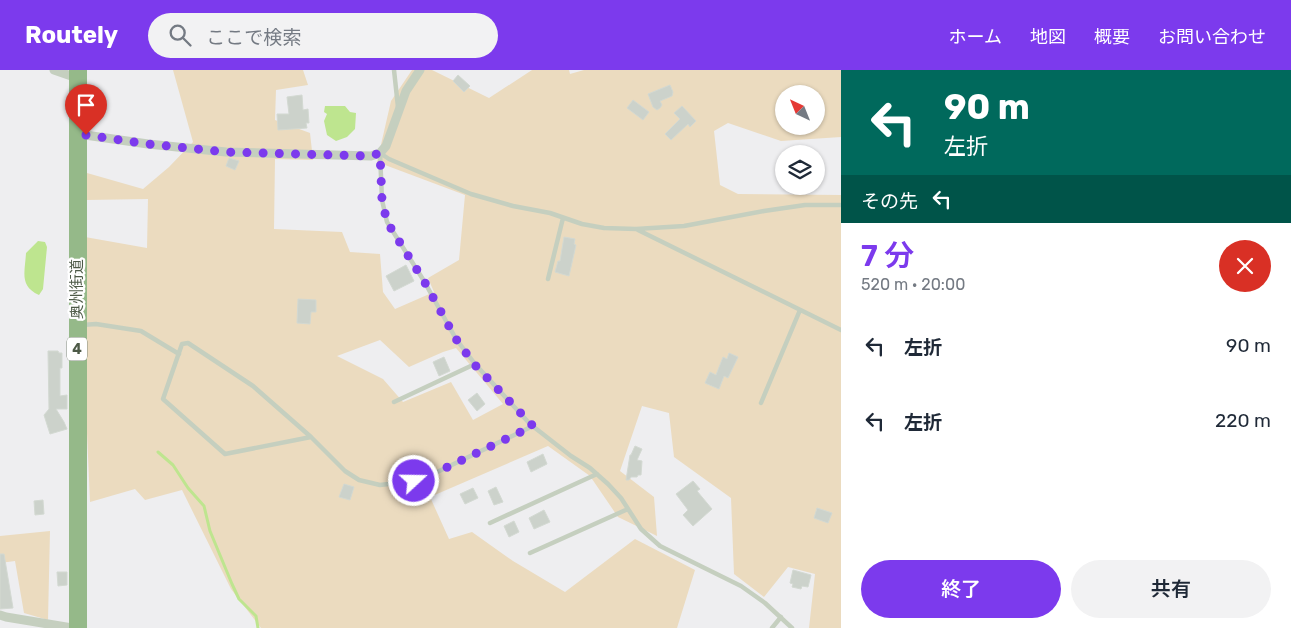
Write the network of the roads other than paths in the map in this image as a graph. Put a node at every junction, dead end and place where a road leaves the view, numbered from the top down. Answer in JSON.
{"nodes":[{"id":1,"x":54,"y":70,"type":"edge"},
{"id":2,"x":394,"y":70,"type":"edge"},
{"id":3,"x":420,"y":70,"type":"edge"},
{"id":4,"x":78,"y":74,"type":"edge"},
{"id":5,"x":398,"y":108,"type":"junction"},
{"id":6,"x":78,"y":134,"type":"junction"},
{"id":7,"x":380,"y":153,"type":"junction"},
{"id":8,"x":841,"y":206,"type":"edge"},
{"id":9,"x":563,"y":218,"type":"junction"},
{"id":10,"x":636,"y":229,"type":"junction"},
{"id":11,"x":548,"y":279,"type":"dead end"},
{"id":12,"x":800,"y":310,"type":"junction"},
{"id":13,"x":77,"y":326,"type":"junction"},
{"id":14,"x":841,"y":330,"type":"edge"},
{"id":15,"x":179,"y":354,"type":"junction"},
{"id":16,"x":474,"y":364,"type":"junction"},
{"id":17,"x":394,"y":402,"type":"dead end"},
{"id":18,"x":761,"y":402,"type":"dead end"},
{"id":19,"x":533,"y":426,"type":"junction"},
{"id":20,"x":311,"y":437,"type":"junction"},
{"id":21,"x":597,"y":474,"type":"junction"},
{"id":22,"x":628,"y":509,"type":"junction"},
{"id":23,"x":490,"y":523,"type":"dead end"},
{"id":24,"x":530,"y":553,"type":"dead end"},
{"id":25,"x":0,"y":615,"type":"edge"},
{"id":26,"x":780,"y":617,"type":"junction"},
{"id":27,"x":72,"y":628,"type":"edge"},
{"id":28,"x":78,"y":628,"type":"edge"},
{"id":29,"x":772,"y":628,"type":"edge"},
{"id":30,"x":792,"y":628,"type":"edge"}],
"edges":[{"from":1,"to":4,"type":"street"},
{"from":2,"to":5,"type":"lane"},
{"from":3,"to":5,"type":"street"},
{"from":4,"to":6,"type":"highway","name":"奥州街道","number":"4"},
{"from":5,"to":7,"type":"street"},
{"from":6,"to":7,"type":"street"},
{"from":6,"to":13,"type":"highway","name":"奥州街道","number":"4"},
{"from":7,"to":9,"type":"lane"},
{"from":7,"to":16,"type":"lane"},
{"from":8,"to":10,"type":"lane"},
{"from":9,"to":10,"type":"lane"},
{"from":9,"to":11,"type":"lane"},
{"from":10,"to":12,"type":"lane"},
{"from":12,"to":14,"type":"lane"},
{"from":12,"to":18,"type":"lane"},
{"from":13,"to":15,"type":"lane"},
{"from":13,"to":28,"type":"highway","name":"奥州街道","number":"4"},
{"from":15,"to":20,"type":"lane"},
{"from":15,"to":20,"type":"lane"},
{"from":16,"to":17,"type":"lane"},
{"from":16,"to":19,"type":"lane"},
{"from":19,"to":20,"type":"lane"},
{"from":19,"to":21,"type":"lane"},
{"from":21,"to":22,"type":"lane"},
{"from":21,"to":23,"type":"lane"},
{"from":22,"to":24,"type":"lane"},
{"from":22,"to":26,"type":"lane"},
{"from":25,"to":27,"type":"street"},
{"from":26,"to":29,"type":"lane"},
{"from":26,"to":30,"type":"lane"}]}
